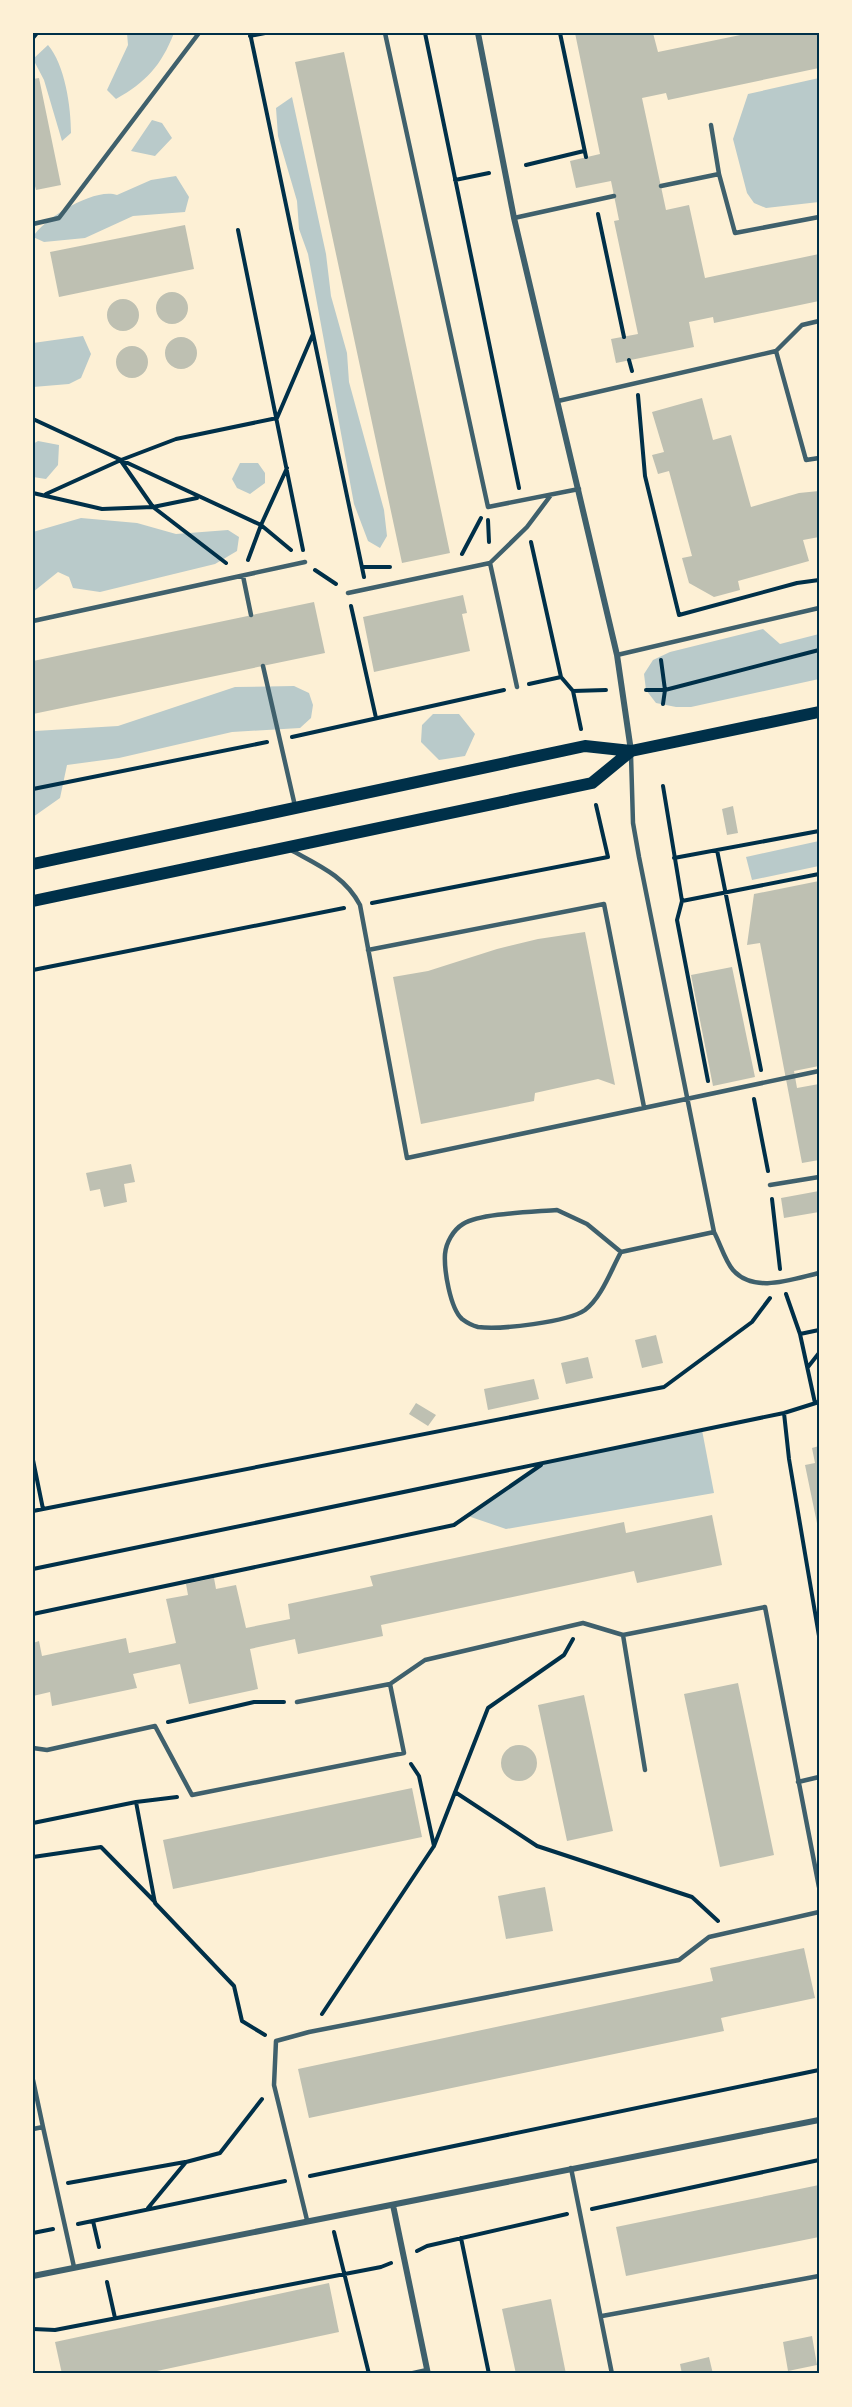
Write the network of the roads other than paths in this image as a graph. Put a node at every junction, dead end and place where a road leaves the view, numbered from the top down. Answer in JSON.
{"nodes":[{"id":1,"x":199,"y":33,"type":"edge"},
{"id":2,"x":385,"y":33,"type":"edge"},
{"id":3,"x":478,"y":33,"type":"edge"},
{"id":4,"x":711,"y":125,"type":"dead end"},
{"id":5,"x":719,"y":174,"type":"junction"},
{"id":6,"x":661,"y":186,"type":"dead end"},
{"id":7,"x":614,"y":196,"type":"dead end"},
{"id":8,"x":819,"y":217,"type":"edge"},
{"id":9,"x":514,"y":218,"type":"junction"},
{"id":10,"x":33,"y":224,"type":"edge"},
{"id":11,"x":819,"y":321,"type":"edge"},
{"id":12,"x":776,"y":351,"type":"junction"},
{"id":13,"x":558,"y":401,"type":"junction"},
{"id":14,"x":819,"y":458,"type":"edge"},
{"id":15,"x":579,"y":489,"type":"junction"},
{"id":16,"x":551,"y":495,"type":"junction"},
{"id":17,"x":305,"y":562,"type":"road end"},
{"id":18,"x":490,"y":563,"type":"junction"},
{"id":19,"x":243,"y":576,"type":"junction"},
{"id":20,"x":348,"y":593,"type":"road end"},
{"id":21,"x":819,"y":608,"type":"edge"},
{"id":22,"x":251,"y":615,"type":"dead end"},
{"id":23,"x":33,"y":621,"type":"edge"},
{"id":24,"x":617,"y":655,"type":"junction"},
{"id":25,"x":263,"y":666,"type":"dead end"},
{"id":26,"x":517,"y":687,"type":"road end"},
{"id":27,"x":819,"y":712,"type":"edge"},
{"id":28,"x":631,"y":751,"type":"junction"},
{"id":29,"x":296,"y":808,"type":"junction"},
{"id":30,"x":286,"y":848,"type":"junction"},
{"id":31,"x":33,"y":864,"type":"edge"},
{"id":32,"x":33,"y":901,"type":"edge"},
{"id":33,"x":368,"y":950,"type":"junction"},
{"id":34,"x":819,"y":1071,"type":"edge"},
{"id":35,"x":686,"y":1099,"type":"junction"},
{"id":36,"x":644,"y":1107,"type":"junction"},
{"id":37,"x":819,"y":1177,"type":"edge"},
{"id":38,"x":770,"y":1185,"type":"dead end"},
{"id":39,"x":714,"y":1232,"type":"junction"},
{"id":40,"x":621,"y":1252,"type":"junction"},
{"id":41,"x":819,"y":1273,"type":"edge"},
{"id":42,"x":622,"y":1635,"type":"junction"},
{"id":43,"x":390,"y":1684,"type":"junction"},
{"id":44,"x":297,"y":1702,"type":"road end"},
{"id":45,"x":33,"y":1748,"type":"edge"},
{"id":46,"x":645,"y":1770,"type":"dead end"},
{"id":47,"x":819,"y":1777,"type":"edge"},
{"id":48,"x":798,"y":1782,"type":"junction"},
{"id":49,"x":819,"y":1887,"type":"edge"},
{"id":50,"x":819,"y":1912,"type":"edge"},
{"id":51,"x":33,"y":2080,"type":"edge"},
{"id":52,"x":819,"y":2120,"type":"edge"},
{"id":53,"x":43,"y":2127,"type":"junction"},
{"id":54,"x":33,"y":2129,"type":"edge"},
{"id":55,"x":571,"y":2168,"type":"junction"},
{"id":56,"x":393,"y":2205,"type":"junction"},
{"id":57,"x":307,"y":2220,"type":"junction"},
{"id":58,"x":74,"y":2267,"type":"junction"},
{"id":59,"x":33,"y":2276,"type":"edge"},
{"id":60,"x":819,"y":2276,"type":"edge"},
{"id":61,"x":602,"y":2316,"type":"junction"},
{"id":62,"x":427,"y":2372,"type":"edge"},
{"id":63,"x":409,"y":2374,"type":"edge"},
{"id":64,"x":612,"y":2374,"type":"edge"}],
"edges":[{"from":1,"to":10,"type":"lane"},
{"from":2,"to":16,"type":"lane"},
{"from":3,"to":9,"type":"street"},
{"from":4,"to":5,"type":"lane"},
{"from":5,"to":6,"type":"lane"},
{"from":5,"to":8,"type":"lane"},
{"from":7,"to":9,"type":"lane"},
{"from":9,"to":13,"type":"street"},
{"from":11,"to":12,"type":"lane"},
{"from":12,"to":13,"type":"lane"},
{"from":12,"to":14,"type":"lane"},
{"from":13,"to":15,"type":"street"},
{"from":15,"to":16,"type":"lane"},
{"from":15,"to":24,"type":"street"},
{"from":16,"to":18,"type":"lane"},
{"from":17,"to":19,"type":"lane"},
{"from":18,"to":20,"type":"lane"},
{"from":18,"to":26,"type":"lane"},
{"from":19,"to":22,"type":"lane"},
{"from":19,"to":23,"type":"lane"},
{"from":21,"to":24,"type":"lane"},
{"from":24,"to":28,"type":"street"},
{"from":25,"to":29,"type":"lane"},
{"from":27,"to":28,"type":"main road"},
{"from":28,"to":29,"type":"main road"},
{"from":28,"to":30,"type":"main road"},
{"from":28,"to":35,"type":"lane"},
{"from":29,"to":31,"type":"main road"},
{"from":30,"to":32,"type":"main road"},
{"from":30,"to":33,"type":"lane"},
{"from":33,"to":36,"type":"lane"},
{"from":33,"to":36,"type":"lane"},
{"from":34,"to":35,"type":"lane"},
{"from":35,"to":36,"type":"lane"},
{"from":35,"to":39,"type":"lane"},
{"from":37,"to":38,"type":"lane"},
{"from":39,"to":40,"type":"lane"},
{"from":39,"to":41,"type":"lane"},
{"from":40,"to":40,"type":"lane"},
{"from":42,"to":43,"type":"lane"},
{"from":42,"to":46,"type":"lane"},
{"from":42,"to":48,"type":"lane"},
{"from":43,"to":44,"type":"lane"},
{"from":43,"to":45,"type":"lane"},
{"from":47,"to":48,"type":"lane"},
{"from":48,"to":49,"type":"lane"},
{"from":50,"to":57,"type":"lane"},
{"from":51,"to":53,"type":"lane"},
{"from":52,"to":55,"type":"street"},
{"from":53,"to":54,"type":"lane"},
{"from":53,"to":58,"type":"lane"},
{"from":55,"to":56,"type":"street"},
{"from":55,"to":61,"type":"lane"},
{"from":56,"to":57,"type":"street"},
{"from":56,"to":62,"type":"street"},
{"from":57,"to":58,"type":"street"},
{"from":58,"to":59,"type":"street"},
{"from":60,"to":61,"type":"lane"},
{"from":61,"to":64,"type":"lane"},
{"from":62,"to":63,"type":"lane"}]}
